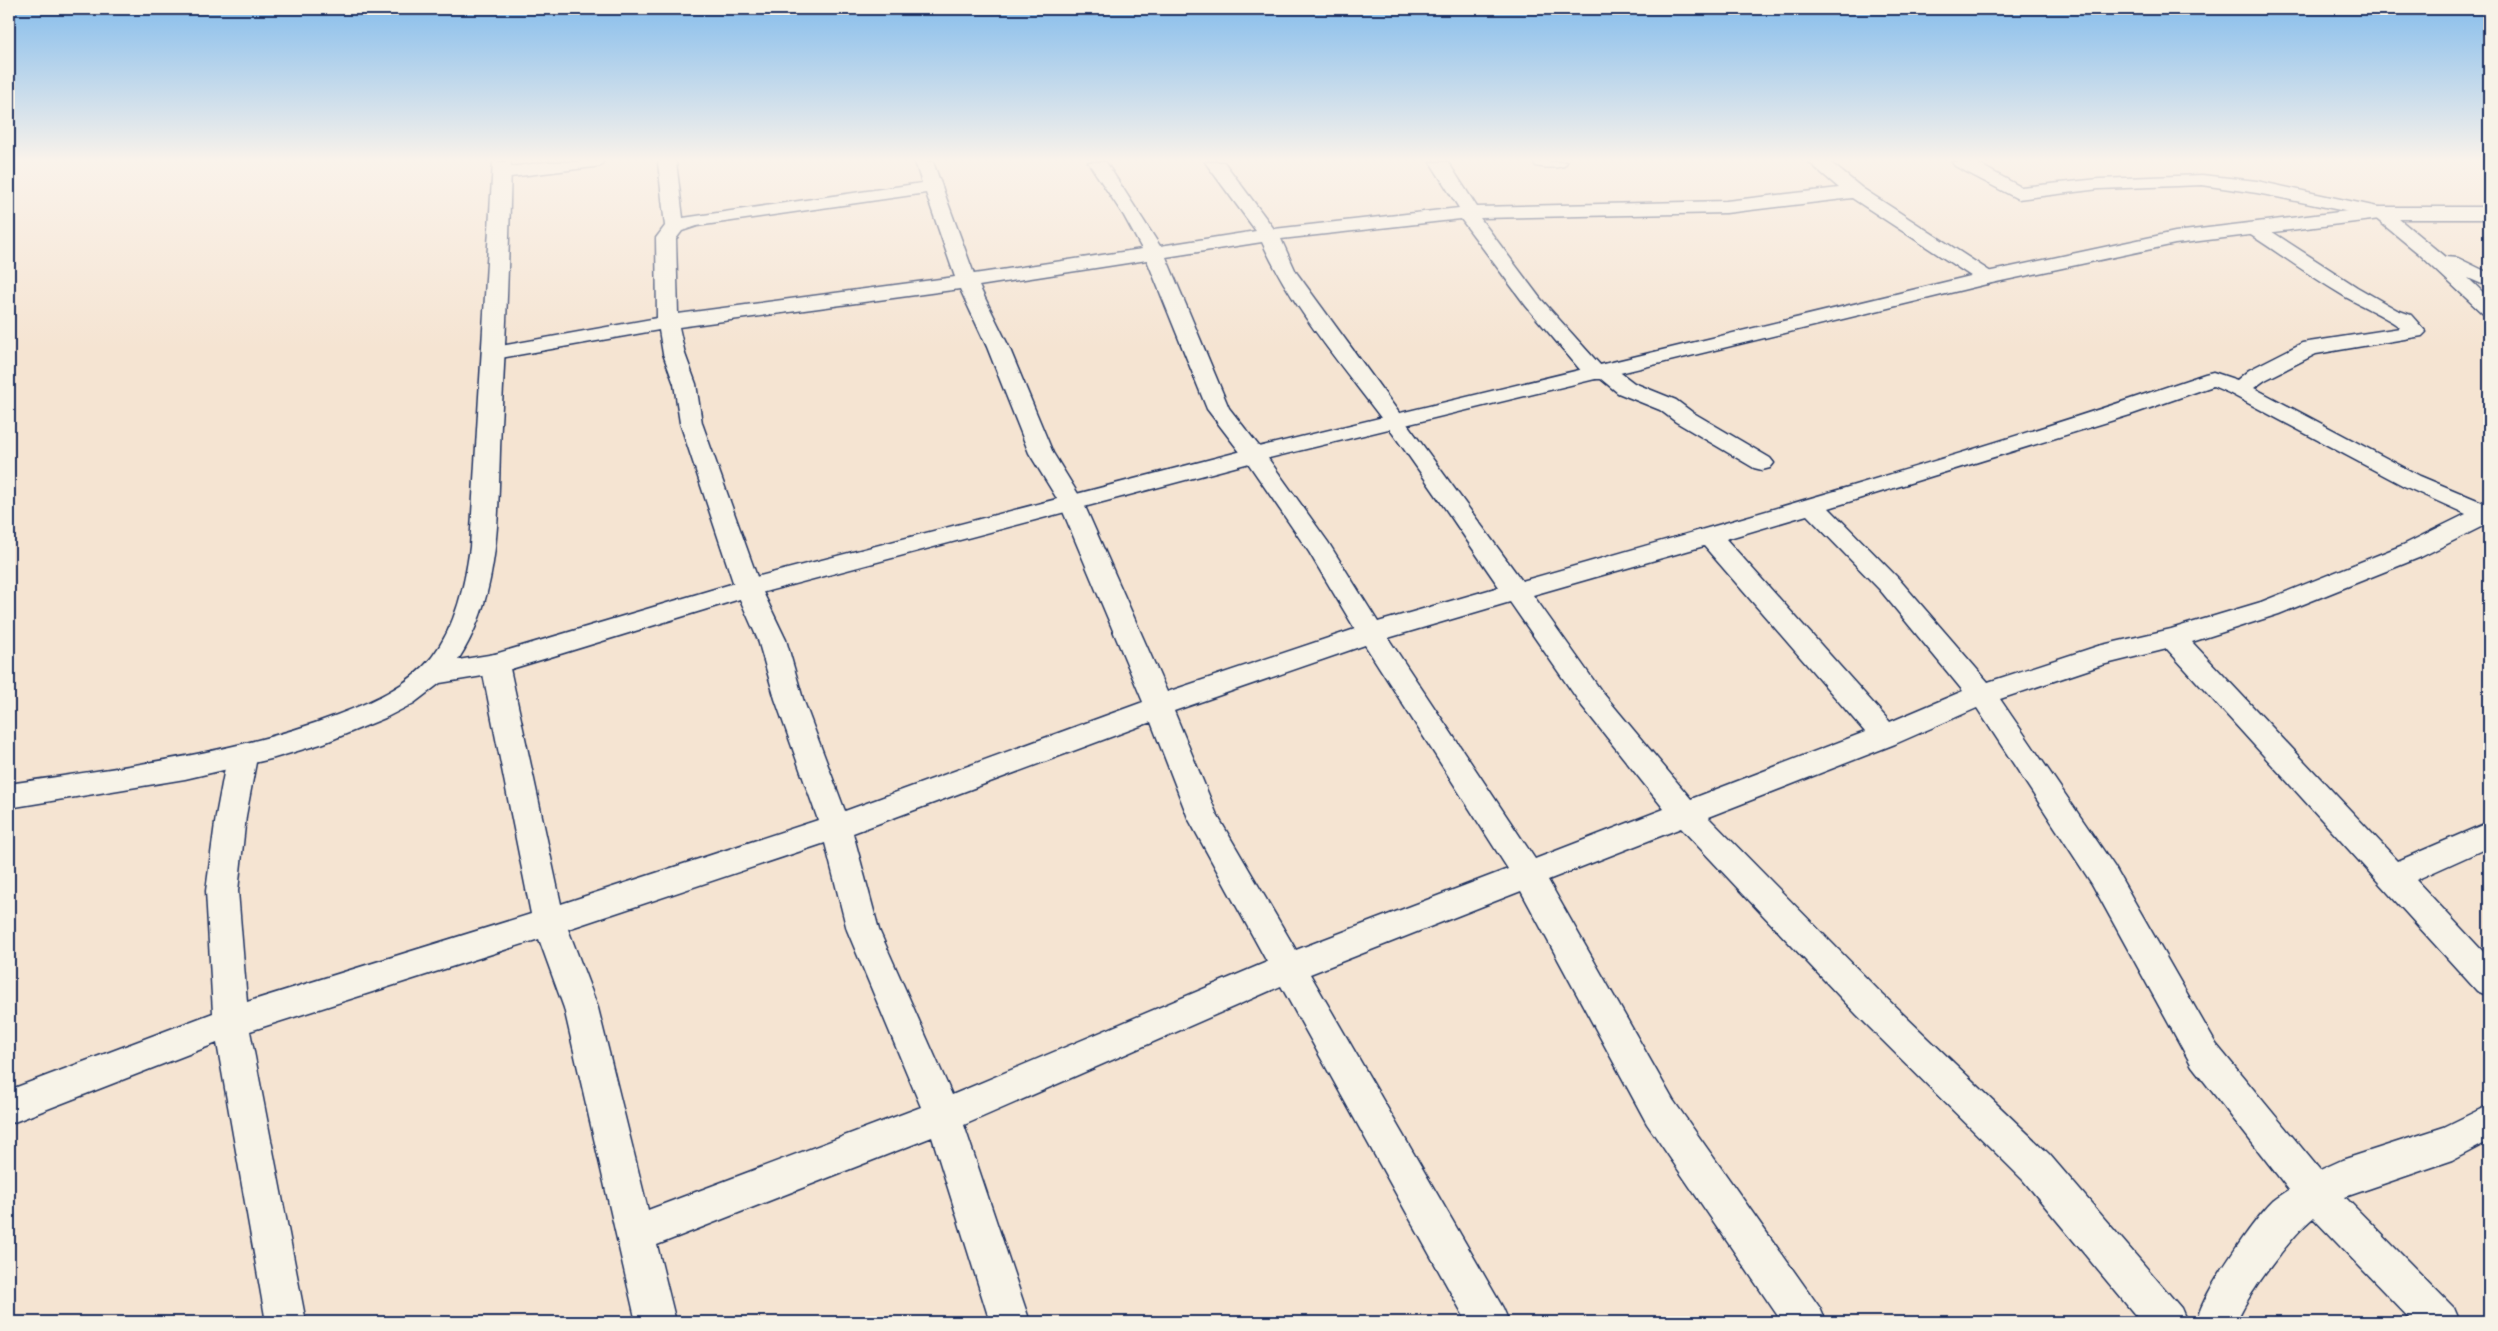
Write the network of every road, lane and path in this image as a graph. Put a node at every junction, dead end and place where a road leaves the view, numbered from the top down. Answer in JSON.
{"nodes":[{"id":1,"x":500,"y":224,"type":"edge"},
{"id":2,"x":684,"y":224,"type":"edge"},
{"id":3,"x":946,"y":224,"type":"edge"},
{"id":4,"x":1138,"y":224,"type":"edge"},
{"id":5,"x":1261,"y":224,"type":"edge"},
{"id":6,"x":1366,"y":224,"type":"edge"},
{"id":7,"x":1474,"y":224,"type":"edge"},
{"id":8,"x":1904,"y":224,"type":"edge"},
{"id":9,"x":2286,"y":224,"type":"edge"},
{"id":10,"x":2394,"y":224,"type":"edge"},
{"id":11,"x":675,"y":227,"type":"joint"},
{"id":12,"x":2253,"y":228,"type":"junction"},
{"id":13,"x":1269,"y":235,"type":"junction"},
{"id":14,"x":2425,"y":249,"type":"junction"},
{"id":15,"x":1155,"y":255,"type":"junction"},
{"id":16,"x":1987,"y":278,"type":"junction"},
{"id":17,"x":2489,"y":280,"type":"edge"},
{"id":18,"x":967,"y":282,"type":"junction"},
{"id":19,"x":2489,"y":309,"type":"edge"},
{"id":20,"x":668,"y":322,"type":"junction"},
{"id":21,"x":495,"y":353,"type":"junction"},
{"id":22,"x":1601,"y":373,"type":"junction"},
{"id":23,"x":2237,"y":388,"type":"junction"},
{"id":24,"x":1396,"y":422,"type":"junction"},
{"id":25,"x":1254,"y":454,"type":"junction"},
{"id":26,"x":1762,"y":463,"type":"dead end"},
{"id":27,"x":1071,"y":502,"type":"junction"},
{"id":28,"x":1811,"y":505,"type":"junction"},
{"id":29,"x":2488,"y":513,"type":"edge"},
{"id":30,"x":1709,"y":536,"type":"junction"},
{"id":31,"x":748,"y":588,"type":"junction"},
{"id":32,"x":1518,"y":592,"type":"junction"},
{"id":33,"x":1371,"y":634,"type":"junction"},
{"id":34,"x":2174,"y":638,"type":"junction"},
{"id":35,"x":495,"y":664,"type":"junction"},
{"id":36,"x":431,"y":675,"type":"junction"},
{"id":37,"x":1982,"y":694,"type":"junction"},
{"id":38,"x":1160,"y":706,"type":"junction"},
{"id":39,"x":1885,"y":736,"type":"junction"},
{"id":40,"x":242,"y":757,"type":"junction"},
{"id":41,"x":9,"y":796,"type":"edge"},
{"id":42,"x":1686,"y":814,"type":"junction"},
{"id":43,"x":836,"y":827,"type":"junction"},
{"id":44,"x":2489,"y":834,"type":"edge"},
{"id":45,"x":1529,"y":876,"type":"junction"},
{"id":46,"x":2392,"y":876,"type":"junction"},
{"id":47,"x":549,"y":922,"type":"junction"},
{"id":48,"x":1288,"y":968,"type":"junction"},
{"id":49,"x":2489,"y":981,"type":"edge"},
{"id":50,"x":231,"y":1022,"type":"junction"},
{"id":51,"x":9,"y":1107,"type":"edge"},
{"id":52,"x":943,"y":1116,"type":"junction"},
{"id":53,"x":2489,"y":1122,"type":"edge"},
{"id":54,"x":2315,"y":1193,"type":"junction"},
{"id":55,"x":635,"y":1234,"type":"junction"},
{"id":56,"x":286,"y":1322,"type":"edge"},
{"id":57,"x":656,"y":1322,"type":"edge"},
{"id":58,"x":1010,"y":1322,"type":"edge"},
{"id":59,"x":1488,"y":1322,"type":"edge"},
{"id":60,"x":1806,"y":1322,"type":"edge"},
{"id":61,"x":2167,"y":1322,"type":"edge"},
{"id":62,"x":2217,"y":1322,"type":"edge"},
{"id":63,"x":2440,"y":1322,"type":"edge"}],
"edges":[{"from":1,"to":21,"type":"street"},
{"from":2,"to":11,"type":"street"},
{"from":3,"to":18,"type":"street"},
{"from":4,"to":15,"type":"street"},
{"from":5,"to":13,"type":"street"},
{"from":6,"to":13,"type":"street"},
{"from":7,"to":22,"type":"street"},
{"from":8,"to":16,"type":"street"},
{"from":9,"to":12,"type":"street"},
{"from":10,"to":14,"type":"street"},
{"from":11,"to":20,"type":"street"},
{"from":12,"to":16,"type":"street"},
{"from":12,"to":23,"type":"street"},
{"from":13,"to":15,"type":"street"},
{"from":13,"to":24,"type":"street"},
{"from":14,"to":17,"type":"street"},
{"from":14,"to":19,"type":"street"},
{"from":15,"to":18,"type":"street"},
{"from":15,"to":25,"type":"street"},
{"from":16,"to":22,"type":"street"},
{"from":18,"to":20,"type":"street"},
{"from":18,"to":27,"type":"street"},
{"from":20,"to":21,"type":"street"},
{"from":20,"to":31,"type":"street"},
{"from":21,"to":36,"type":"street"},
{"from":22,"to":24,"type":"street"},
{"from":22,"to":26,"type":"street"},
{"from":23,"to":28,"type":"street"},
{"from":23,"to":29,"type":"street"},
{"from":24,"to":25,"type":"street"},
{"from":24,"to":32,"type":"street"},
{"from":25,"to":27,"type":"street"},
{"from":25,"to":33,"type":"street"},
{"from":27,"to":31,"type":"street"},
{"from":27,"to":38,"type":"street"},
{"from":28,"to":30,"type":"street"},
{"from":28,"to":37,"type":"street"},
{"from":29,"to":34,"type":"street"},
{"from":30,"to":32,"type":"street"},
{"from":30,"to":39,"type":"street"},
{"from":31,"to":35,"type":"street"},
{"from":31,"to":43,"type":"street"},
{"from":32,"to":33,"type":"street"},
{"from":32,"to":42,"type":"street"},
{"from":33,"to":38,"type":"street"},
{"from":33,"to":45,"type":"street"},
{"from":34,"to":37,"type":"street"},
{"from":34,"to":46,"type":"street"},
{"from":35,"to":36,"type":"street"},
{"from":35,"to":47,"type":"street"},
{"from":36,"to":40,"type":"street"},
{"from":37,"to":39,"type":"street"},
{"from":37,"to":54,"type":"street"},
{"from":38,"to":43,"type":"street"},
{"from":38,"to":48,"type":"street"},
{"from":39,"to":42,"type":"street"},
{"from":40,"to":41,"type":"street"},
{"from":40,"to":50,"type":"street"},
{"from":42,"to":45,"type":"street"},
{"from":42,"to":61,"type":"street"},
{"from":43,"to":47,"type":"street"},
{"from":43,"to":52,"type":"street"},
{"from":44,"to":46,"type":"street"},
{"from":45,"to":48,"type":"street"},
{"from":45,"to":60,"type":"street"},
{"from":46,"to":49,"type":"street"},
{"from":47,"to":50,"type":"street"},
{"from":47,"to":55,"type":"street"},
{"from":48,"to":52,"type":"street"},
{"from":48,"to":59,"type":"street"},
{"from":50,"to":51,"type":"street"},
{"from":50,"to":56,"type":"street"},
{"from":52,"to":55,"type":"street"},
{"from":52,"to":58,"type":"street"},
{"from":53,"to":54,"type":"street"},
{"from":54,"to":62,"type":"street"},
{"from":54,"to":63,"type":"street"},
{"from":55,"to":57,"type":"street"}]}
